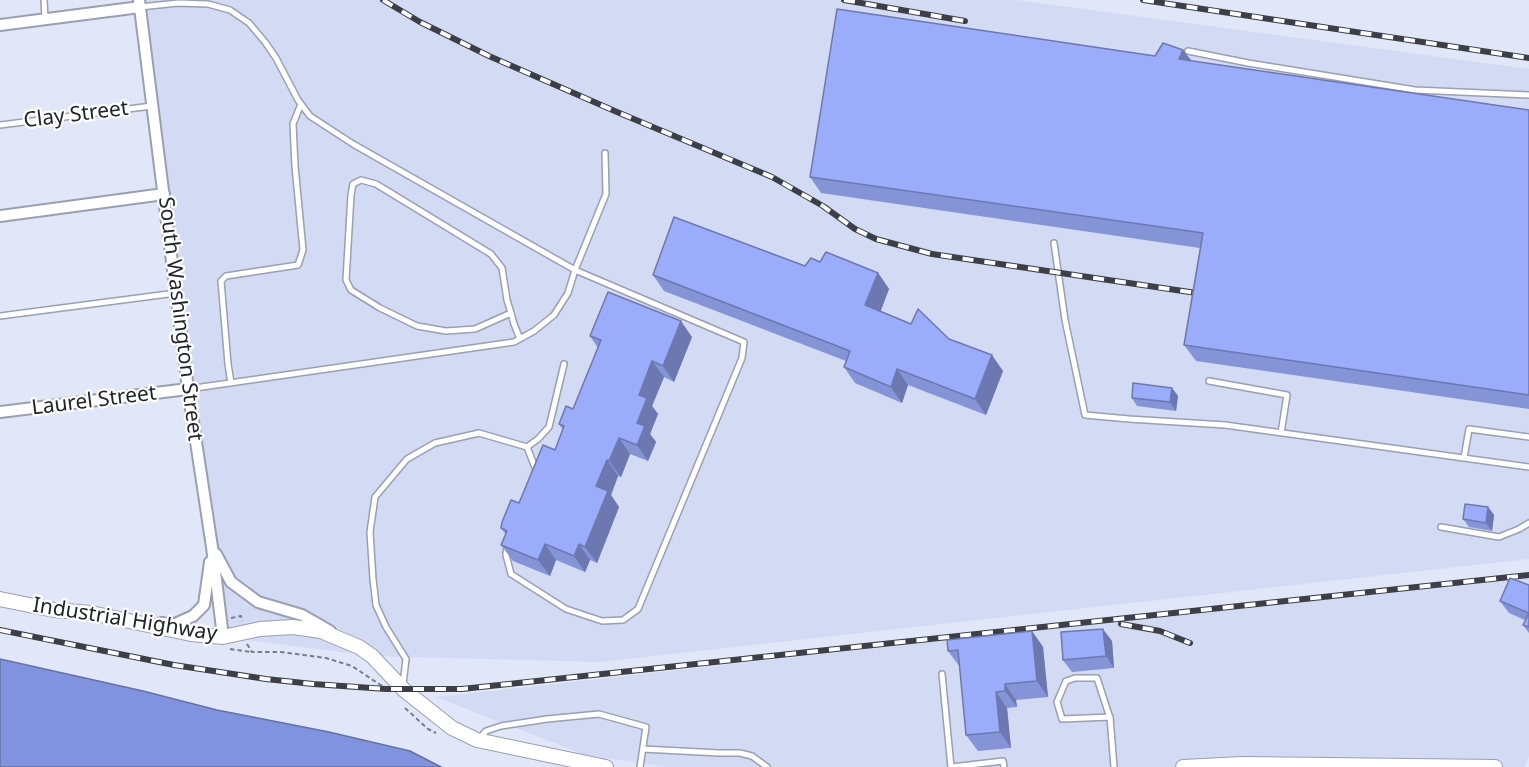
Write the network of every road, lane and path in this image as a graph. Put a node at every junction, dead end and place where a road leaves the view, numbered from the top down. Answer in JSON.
{"nodes":[{"id":1,"x":44,"y":0,"type":"edge"},
{"id":2,"x":139,"y":3,"type":"edge"},
{"id":3,"x":45,"y":19,"type":"junction"},
{"id":4,"x":0,"y":25,"type":"edge"},
{"id":5,"x":1188,"y":51,"type":"dead end"},
{"id":6,"x":1529,"y":96,"type":"edge"},
{"id":7,"x":301,"y":104,"type":"junction"},
{"id":8,"x":152,"y":106,"type":"junction"},
{"id":9,"x":0,"y":125,"type":"edge"},
{"id":10,"x":605,"y":153,"type":"dead end"},
{"id":11,"x":164,"y":194,"type":"junction"},
{"id":12,"x":0,"y":216,"type":"edge"},
{"id":13,"x":1054,"y":243,"type":"dead end"},
{"id":14,"x":575,"y":270,"type":"junction"},
{"id":15,"x":176,"y":293,"type":"junction"},
{"id":16,"x":511,"y":313,"type":"junction"},
{"id":17,"x":0,"y":316,"type":"edge"},
{"id":18,"x":520,"y":339,"type":"junction"},
{"id":19,"x":564,"y":364,"type":"dead end"},
{"id":20,"x":1209,"y":381,"type":"dead end"},
{"id":21,"x":231,"y":383,"type":"junction"},
{"id":22,"x":188,"y":389,"type":"junction"},
{"id":23,"x":0,"y":412,"type":"edge"},
{"id":24,"x":1281,"y":433,"type":"junction"},
{"id":25,"x":1529,"y":436,"type":"edge"},
{"id":26,"x":527,"y":447,"type":"junction"},
{"id":27,"x":1464,"y":458,"type":"junction"},
{"id":28,"x":1529,"y":467,"type":"edge"},
{"id":29,"x":537,"y":472,"type":"edge"},
{"id":30,"x":1529,"y":524,"type":"edge"},
{"id":31,"x":1441,"y":527,"type":"dead end"},
{"id":32,"x":507,"y":544,"type":"edge"},
{"id":33,"x":212,"y":547,"type":"junction"},
{"id":34,"x":0,"y":599,"type":"edge"},
{"id":35,"x":132,"y":622,"type":"junction"},
{"id":36,"x":223,"y":637,"type":"junction"},
{"id":37,"x":248,"y":646,"type":"dead end"},
{"id":38,"x":359,"y":647,"type":"junction"},
{"id":39,"x":942,"y":674,"type":"dead end"},
{"id":40,"x":402,"y":688,"type":"junction"},
{"id":41,"x":386,"y":689,"type":"dead end"},
{"id":42,"x":404,"y":707,"type":"dead end"},
{"id":43,"x":1110,"y":717,"type":"junction"},
{"id":44,"x":439,"y":734,"type":"dead end"},
{"id":45,"x":477,"y":740,"type":"junction"},
{"id":46,"x":643,"y":749,"type":"junction"},
{"id":47,"x":606,"y":767,"type":"edge"},
{"id":48,"x":640,"y":767,"type":"edge"},
{"id":49,"x":766,"y":767,"type":"edge"},
{"id":50,"x":951,"y":767,"type":"edge"},
{"id":51,"x":1004,"y":767,"type":"edge"},
{"id":52,"x":1114,"y":767,"type":"edge"},
{"id":53,"x":1183,"y":767,"type":"edge"},
{"id":54,"x":1495,"y":767,"type":"edge"}],
"edges":[{"from":1,"to":3,"type":"lane"},
{"from":2,"to":3,"type":"street"},
{"from":2,"to":7,"type":"lane"},
{"from":2,"to":8,"type":"street","name":"South Washington Street"},
{"from":3,"to":4,"type":"street"},
{"from":5,"to":6,"type":"lane"},
{"from":7,"to":14,"type":"lane"},
{"from":7,"to":21,"type":"lane"},
{"from":8,"to":9,"type":"lane","name":"Clay Street"},
{"from":8,"to":11,"type":"street","name":"South Washington Street"},
{"from":10,"to":14,"type":"lane"},
{"from":11,"to":12,"type":"street"},
{"from":11,"to":15,"type":"street","name":"South Washington Street"},
{"from":13,"to":24,"type":"lane"},
{"from":14,"to":18,"type":"lane"},
{"from":14,"to":32,"type":"lane"},
{"from":15,"to":17,"type":"lane"},
{"from":15,"to":22,"type":"street","name":"South Washington Street"},
{"from":16,"to":16,"type":"lane"},
{"from":16,"to":18,"type":"lane"},
{"from":18,"to":21,"type":"lane"},
{"from":19,"to":26,"type":"lane"},
{"from":20,"to":24,"type":"lane"},
{"from":21,"to":22,"type":"lane"},
{"from":22,"to":23,"type":"street","name":"Laurel Street"},
{"from":22,"to":33,"type":"street","name":"South Washington Street"},
{"from":24,"to":27,"type":"lane"},
{"from":25,"to":27,"type":"lane"},
{"from":26,"to":29,"type":"lane"},
{"from":26,"to":40,"type":"lane"},
{"from":27,"to":28,"type":"lane"},
{"from":30,"to":31,"type":"lane"},
{"from":33,"to":35,"type":"street"},
{"from":33,"to":36,"type":"street","name":"South Washington Street"},
{"from":33,"to":38,"type":"street"},
{"from":34,"to":35,"type":"street","name":"Industrial Highway"},
{"from":35,"to":36,"type":"street","name":"Industrial Highway"},
{"from":36,"to":38,"type":"street","name":"Industrial Highway"},
{"from":37,"to":41,"type":"path"},
{"from":38,"to":40,"type":"street","name":"Industrial Highway"},
{"from":39,"to":50,"type":"lane"},
{"from":40,"to":45,"type":"street","name":"Industrial Highway"},
{"from":42,"to":44,"type":"path"},
{"from":43,"to":43,"type":"lane"},
{"from":43,"to":52,"type":"lane"},
{"from":45,"to":46,"type":"lane"},
{"from":45,"to":47,"type":"street","name":"Industrial Highway"},
{"from":46,"to":48,"type":"lane"},
{"from":46,"to":49,"type":"lane"},
{"from":50,"to":51,"type":"lane"},
{"from":53,"to":54,"type":"street"}]}
